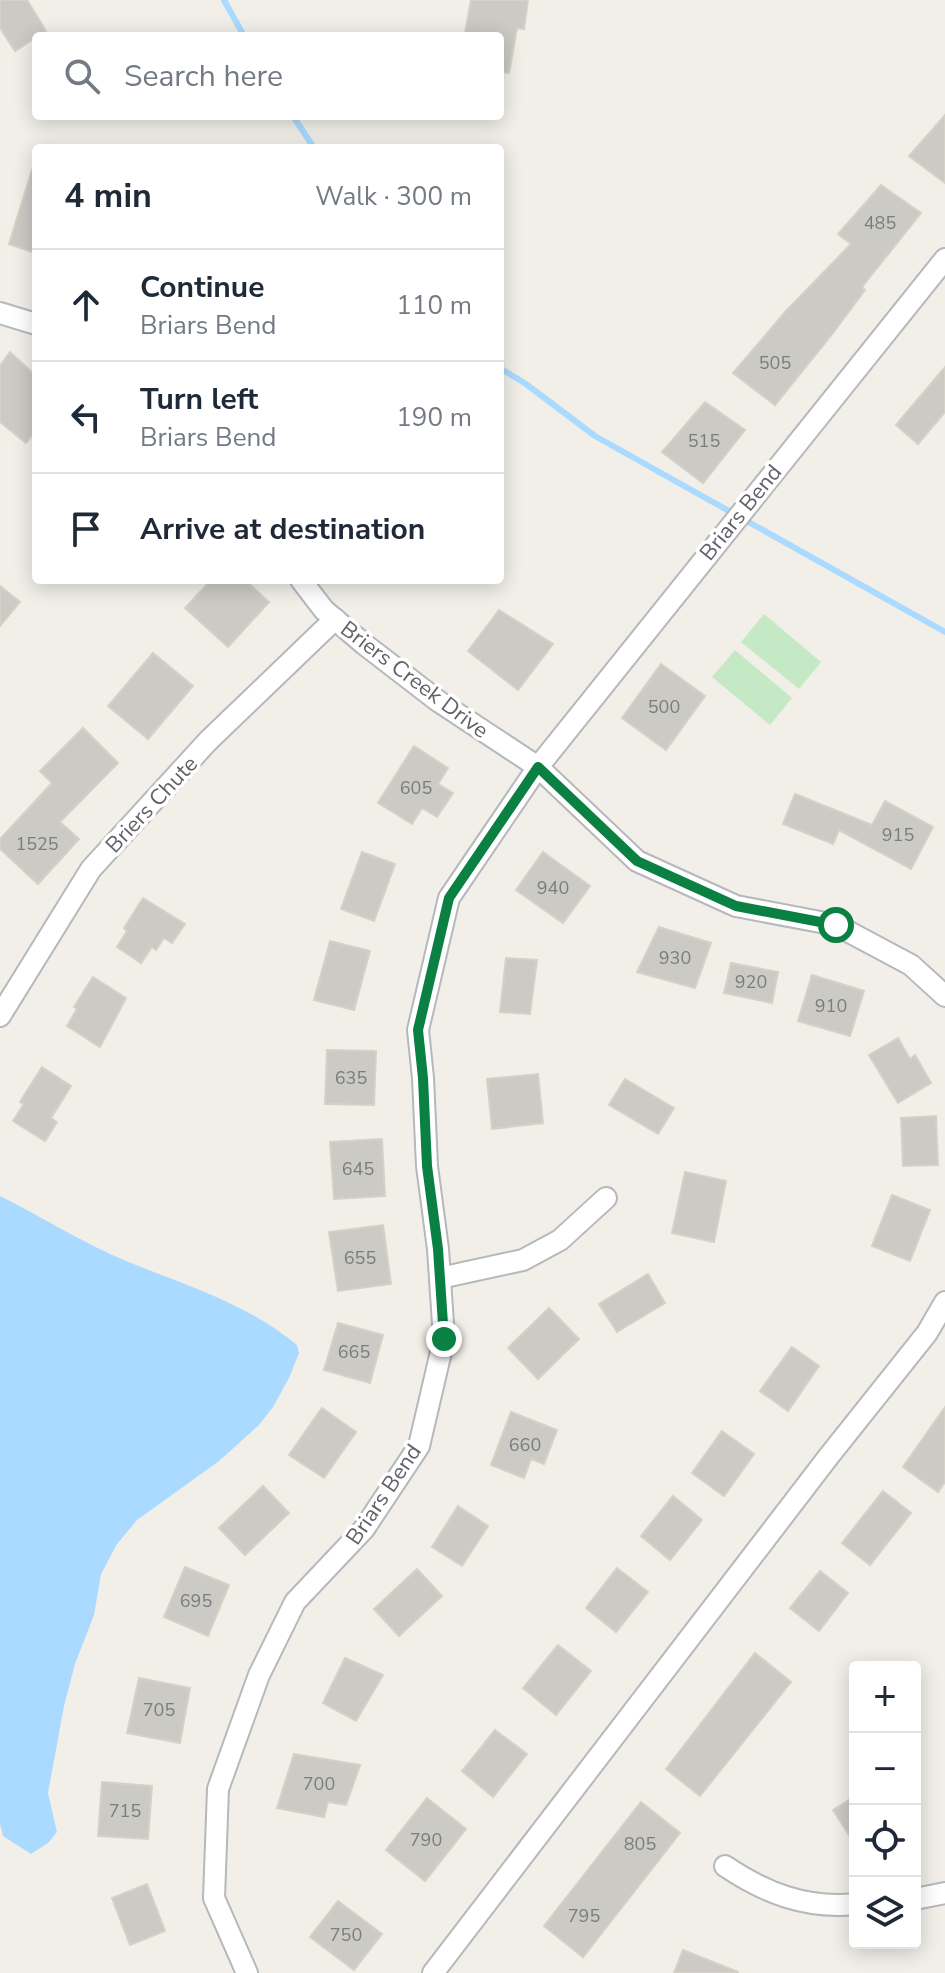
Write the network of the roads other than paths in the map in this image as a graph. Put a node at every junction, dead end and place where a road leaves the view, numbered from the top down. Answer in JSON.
{"nodes":[{"id":1,"x":945,"y":259,"type":"edge"},
{"id":2,"x":0,"y":313,"type":"edge"},
{"id":3,"x":32,"y":323,"type":"edge"},
{"id":4,"x":304,"y":584,"type":"edge"},
{"id":5,"x":335,"y":619,"type":"junction"},
{"id":6,"x":538,"y":767,"type":"junction"},
{"id":7,"x":945,"y":996,"type":"edge"},
{"id":8,"x":0,"y":1016,"type":"edge"},
{"id":9,"x":606,"y":1198,"type":"dead end"},
{"id":10,"x":440,"y":1278,"type":"junction"},
{"id":11,"x":945,"y":1302,"type":"edge"},
{"id":12,"x":725,"y":1866,"type":"dead end"},
{"id":13,"x":945,"y":1893,"type":"edge"},
{"id":14,"x":921,"y":1898,"type":"edge"},
{"id":15,"x":849,"y":1905,"type":"edge"},
{"id":16,"x":247,"y":1973,"type":"edge"},
{"id":17,"x":433,"y":1973,"type":"edge"}],
"edges":[{"from":1,"to":6,"type":"street","name":"Briars Bend"},
{"from":2,"to":3,"type":"street"},
{"from":4,"to":5,"type":"street","name":"Briers Creek Drive"},
{"from":5,"to":6,"type":"street","name":"Briers Creek Drive"},
{"from":5,"to":8,"type":"street","name":"Briers Chute"},
{"from":6,"to":7,"type":"street"},
{"from":6,"to":10,"type":"street","name":"Briars Bend"},
{"from":9,"to":10,"type":"street"},
{"from":10,"to":16,"type":"street","name":"Briars Bend"},
{"from":11,"to":17,"type":"street"},
{"from":12,"to":15,"type":"street"},
{"from":13,"to":14,"type":"street"}]}
